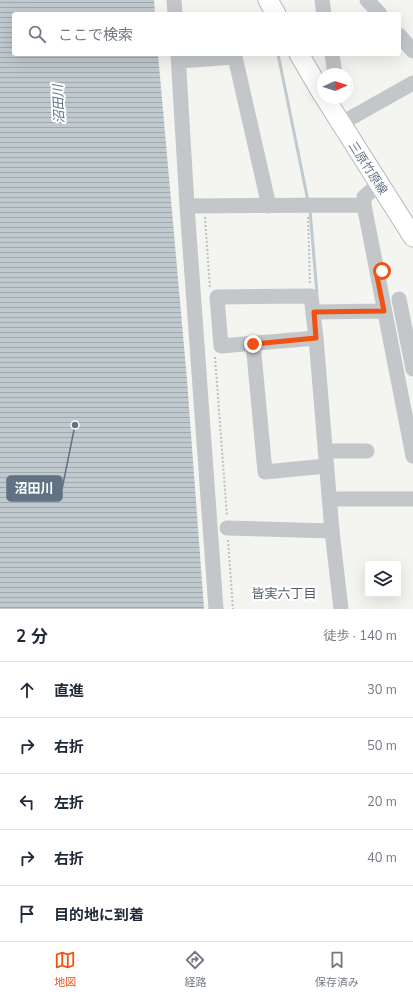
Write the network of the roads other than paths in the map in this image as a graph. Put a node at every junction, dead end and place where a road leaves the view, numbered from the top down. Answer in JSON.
{"nodes":[{"id":1,"x":174,"y":0,"type":"edge"},
{"id":2,"x":268,"y":0,"type":"edge"},
{"id":3,"x":322,"y":0,"type":"edge"},
{"id":4,"x":368,"y":0,"type":"edge"},
{"id":5,"x":175,"y":12,"type":"edge"},
{"id":6,"x":275,"y":12,"type":"edge"},
{"id":7,"x":324,"y":12,"type":"edge"},
{"id":8,"x":378,"y":12,"type":"edge"},
{"id":9,"x":401,"y":37,"type":"edge"},
{"id":10,"x":413,"y":51,"type":"edge"},
{"id":11,"x":300,"y":56,"type":"edge"},
{"id":12,"x":332,"y":56,"type":"edge"},
{"id":13,"x":178,"y":58,"type":"edge"},
{"id":14,"x":334,"y":68,"type":"edge"},
{"id":15,"x":413,"y":83,"type":"edge"},
{"id":16,"x":317,"y":84,"type":"edge"},
{"id":17,"x":328,"y":104,"type":"edge"},
{"id":18,"x":340,"y":124,"type":"junction"},
{"id":19,"x":379,"y":184,"type":"junction"},
{"id":20,"x":364,"y":205,"type":"junction"},
{"id":21,"x":187,"y":206,"type":"junction"},
{"id":22,"x":269,"y":206,"type":"junction"},
{"id":23,"x":413,"y":237,"type":"edge"},
{"id":24,"x":396,"y":302,"type":"edge"},
{"id":25,"x":314,"y":312,"type":"junction"},
{"id":26,"x":316,"y":338,"type":"junction"},
{"id":27,"x":253,"y":344,"type":"junction"},
{"id":28,"x":413,"y":369,"type":"edge"},
{"id":29,"x":325,"y":451,"type":"junction"},
{"id":30,"x":367,"y":451,"type":"dead end"},
{"id":31,"x":413,"y":456,"type":"edge"},
{"id":32,"x":326,"y":466,"type":"junction"},
{"id":33,"x":329,"y":499,"type":"junction"},
{"id":34,"x":413,"y":499,"type":"edge"},
{"id":35,"x":228,"y":528,"type":"road end"},
{"id":36,"x":332,"y":531,"type":"junction"},
{"id":37,"x":216,"y":609,"type":"edge"},
{"id":38,"x":341,"y":609,"type":"edge"}],
"edges":[{"from":1,"to":5,"type":"street"},
{"from":2,"to":6,"type":"main road"},
{"from":3,"to":7,"type":"street"},
{"from":4,"to":8,"type":"street"},
{"from":9,"to":10,"type":"street"},
{"from":11,"to":16,"type":"main road"},
{"from":12,"to":14,"type":"street"},
{"from":13,"to":21,"type":"street"},
{"from":13,"to":22,"type":"street"},
{"from":15,"to":18,"type":"street"},
{"from":17,"to":18,"type":"main road","name":"三原竹原線"},
{"from":18,"to":19,"type":"main road","name":"三原竹原線"},
{"from":19,"to":20,"type":"street"},
{"from":19,"to":23,"type":"main road","name":"三原竹原線"},
{"from":20,"to":22,"type":"street"},
{"from":20,"to":24,"type":"street"},
{"from":21,"to":22,"type":"street"},
{"from":21,"to":37,"type":"street"},
{"from":24,"to":25,"type":"street"},
{"from":24,"to":28,"type":"street"},
{"from":24,"to":31,"type":"street"},
{"from":25,"to":26,"type":"street"},
{"from":25,"to":27,"type":"street"},
{"from":26,"to":27,"type":"street"},
{"from":26,"to":29,"type":"street"},
{"from":27,"to":32,"type":"street"},
{"from":29,"to":30,"type":"street"},
{"from":29,"to":32,"type":"street"},
{"from":32,"to":33,"type":"street"},
{"from":33,"to":34,"type":"street"},
{"from":33,"to":36,"type":"street"},
{"from":35,"to":36,"type":"street"},
{"from":36,"to":38,"type":"street"}]}
